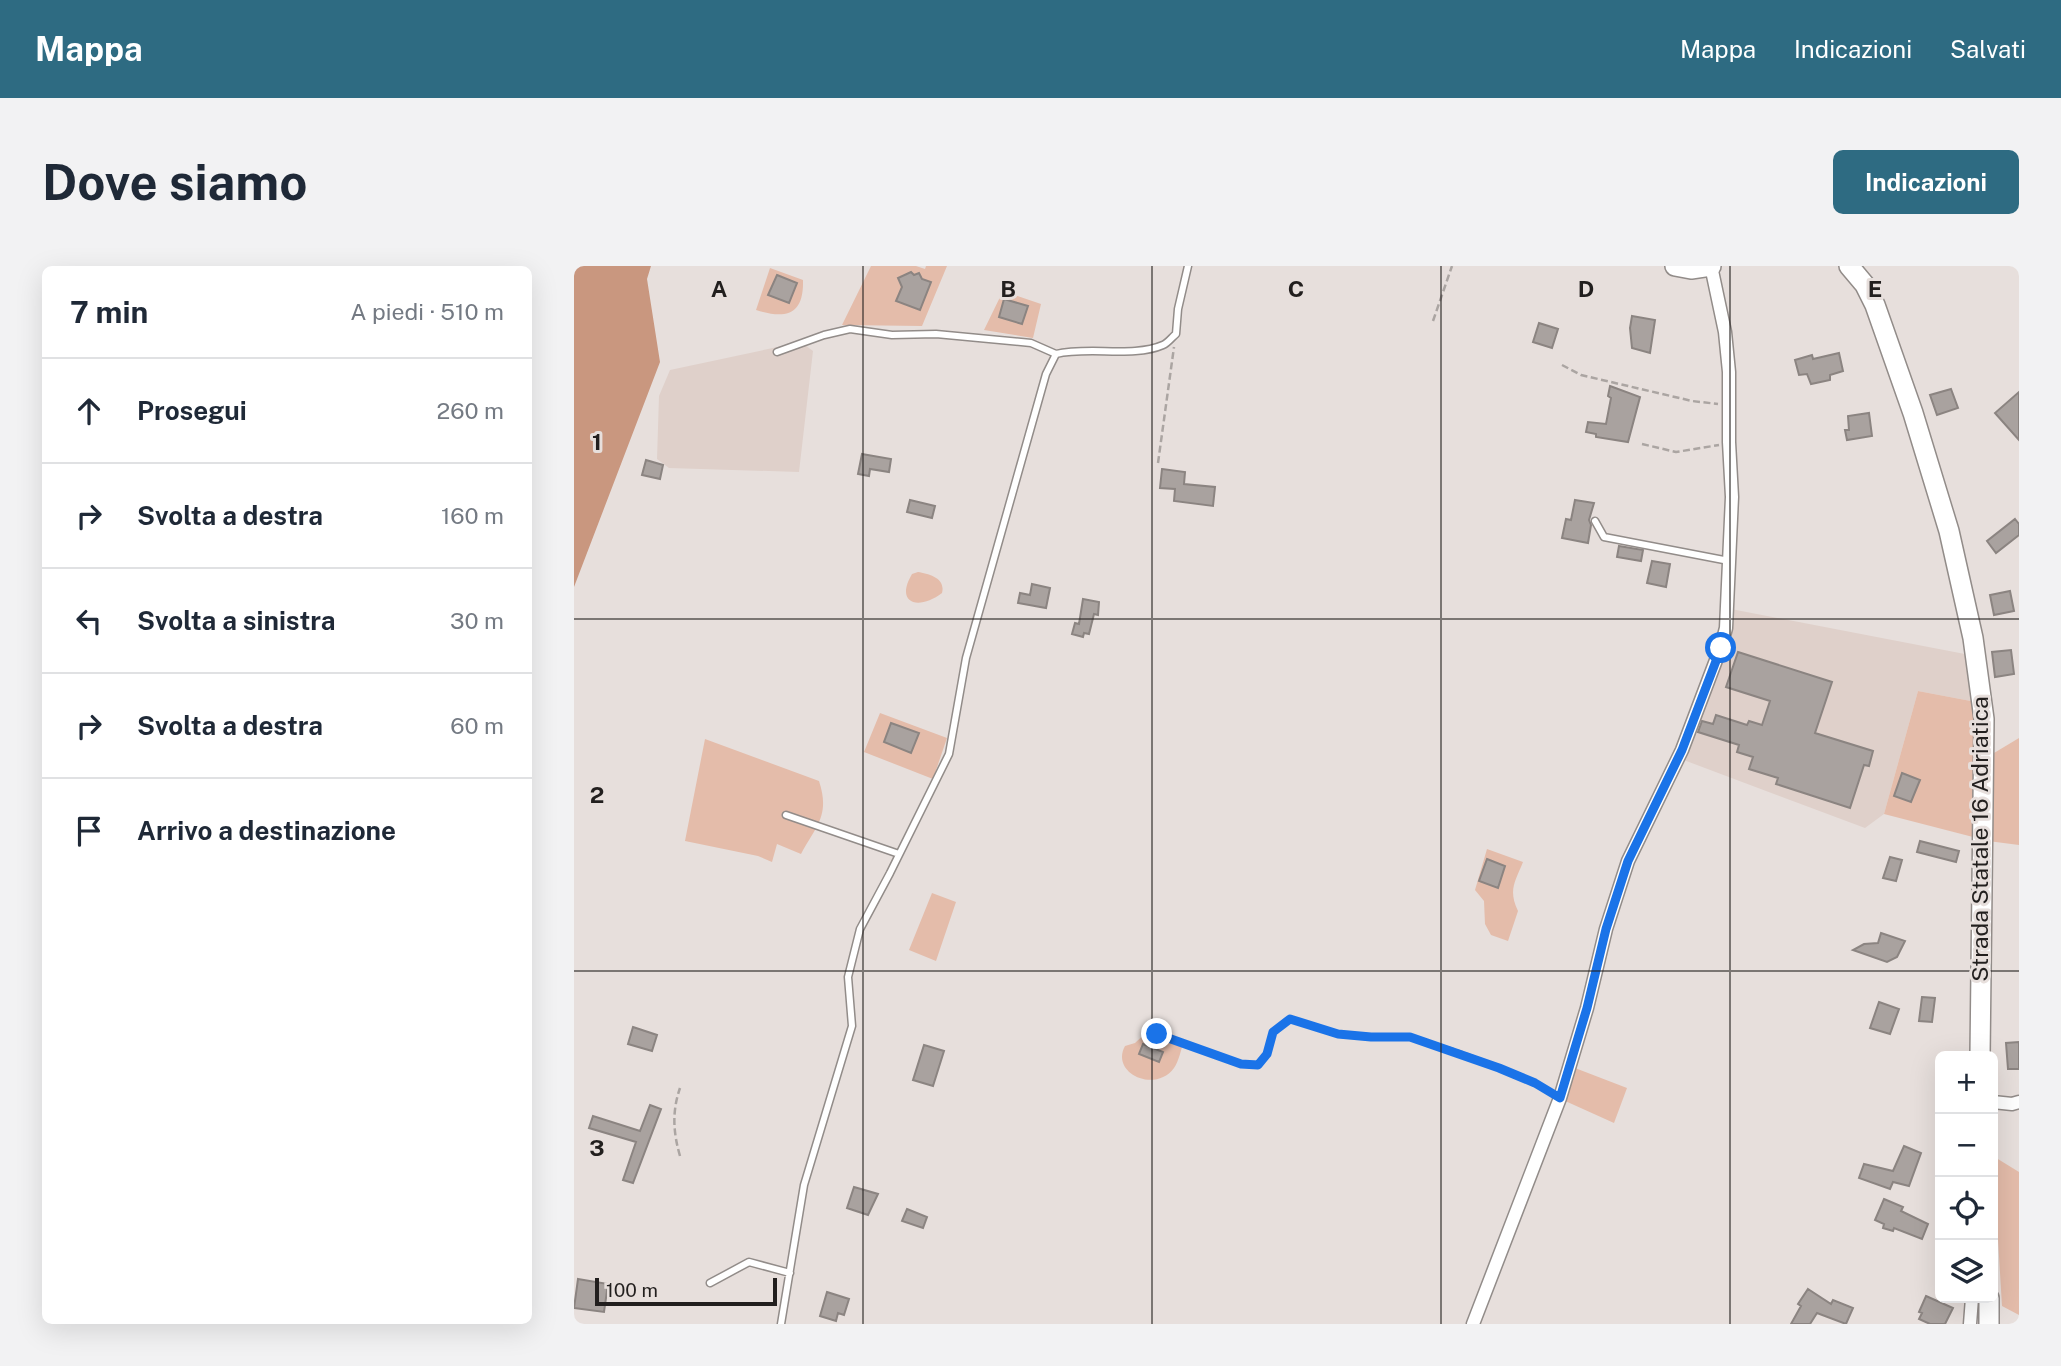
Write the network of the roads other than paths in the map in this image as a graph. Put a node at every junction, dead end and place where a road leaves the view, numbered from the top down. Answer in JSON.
{"nodes":[{"id":1,"x":1188,"y":266,"type":"edge"},
{"id":2,"x":1675,"y":266,"type":"edge"},
{"id":3,"x":1711,"y":266,"type":"edge"},
{"id":4,"x":1849,"y":266,"type":"edge"},
{"id":5,"x":777,"y":352,"type":"dead end"},
{"id":6,"x":1056,"y":354,"type":"junction"},
{"id":7,"x":1595,"y":521,"type":"dead end"},
{"id":8,"x":1729,"y":561,"type":"junction"},
{"id":9,"x":786,"y":815,"type":"dead end"},
{"id":10,"x":899,"y":854,"type":"junction"},
{"id":11,"x":1980,"y":1051,"type":"edge"},
{"id":12,"x":2019,"y":1102,"type":"edge"},
{"id":13,"x":1998,"y":1103,"type":"edge"},
{"id":14,"x":790,"y":1273,"type":"junction"},
{"id":15,"x":710,"y":1283,"type":"dead end"},
{"id":16,"x":1972,"y":1303,"type":"edge"},
{"id":17,"x":1989,"y":1303,"type":"edge"},
{"id":18,"x":781,"y":1324,"type":"edge"},
{"id":19,"x":1473,"y":1324,"type":"edge"},
{"id":20,"x":1970,"y":1324,"type":"edge"},
{"id":21,"x":1989,"y":1324,"type":"edge"}],
"edges":[{"from":1,"to":6,"type":"lane"},
{"from":2,"to":3,"type":"main road"},
{"from":3,"to":8,"type":"street"},
{"from":4,"to":11,"type":"main road","name":"Strada Statale 16 Adriatica"},
{"from":5,"to":6,"type":"lane"},
{"from":6,"to":10,"type":"lane"},
{"from":7,"to":8,"type":"lane"},
{"from":8,"to":19,"type":"street"},
{"from":9,"to":10,"type":"lane"},
{"from":10,"to":14,"type":"lane"},
{"from":12,"to":13,"type":"street"},
{"from":14,"to":15,"type":"lane"},
{"from":14,"to":18,"type":"lane"},
{"from":16,"to":20,"type":"street"},
{"from":17,"to":21,"type":"main road"}]}
